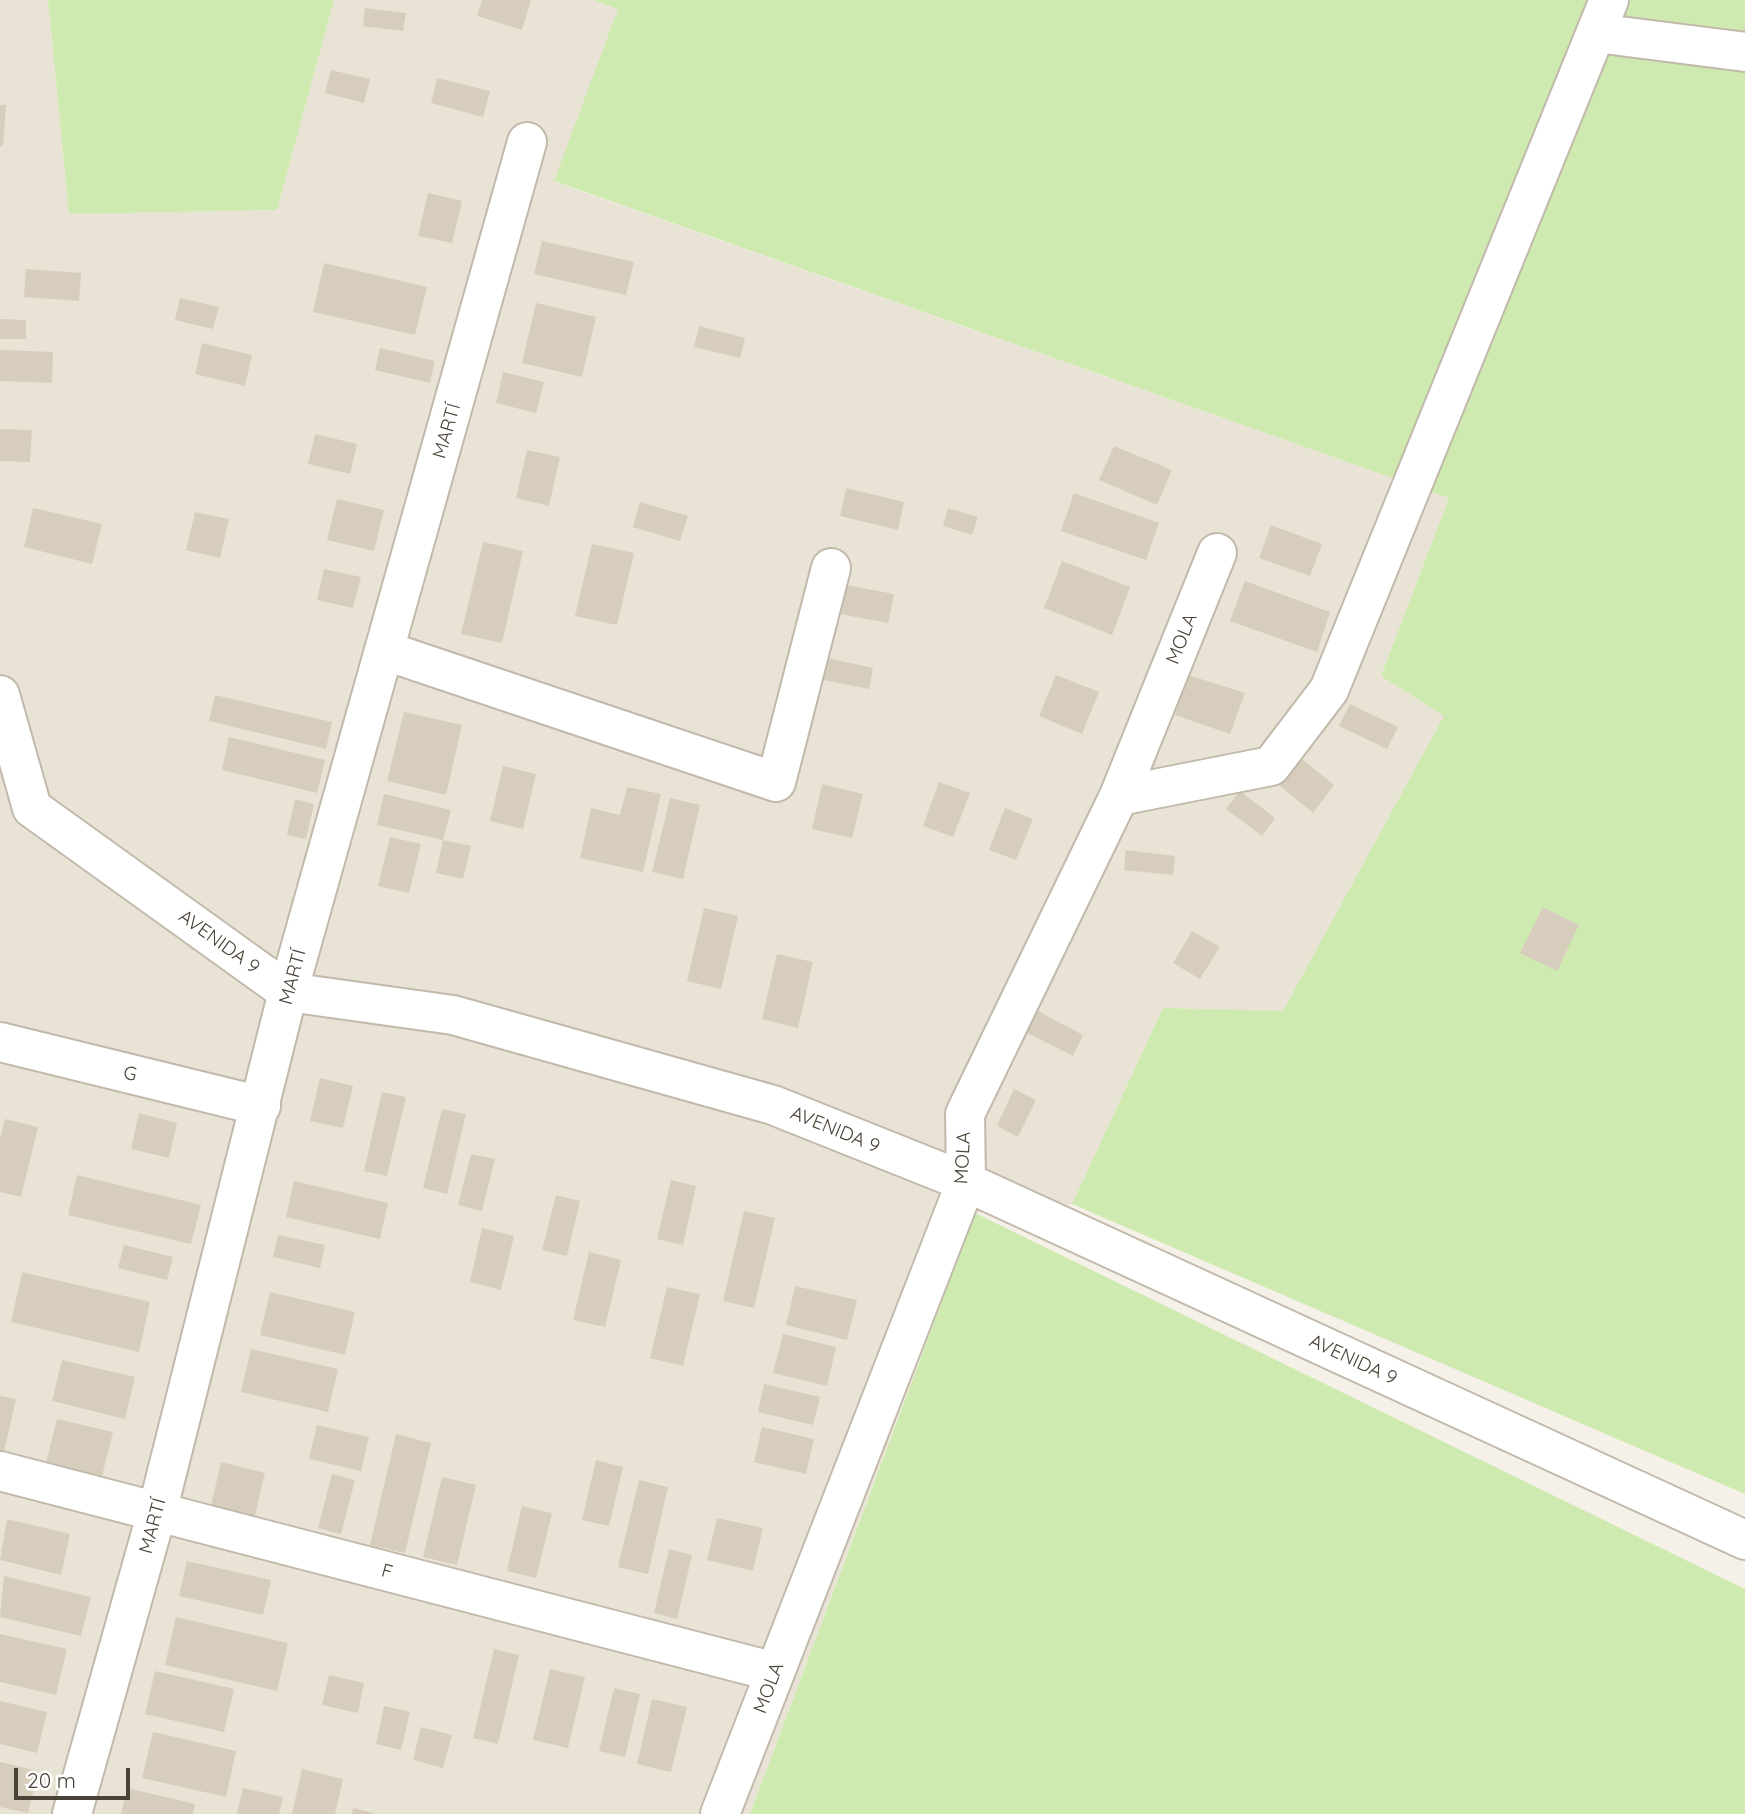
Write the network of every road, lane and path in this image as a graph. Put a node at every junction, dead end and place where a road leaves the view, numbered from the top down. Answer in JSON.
{"nodes":[{"id":1,"x":1603,"y":16,"type":"edge"},
{"id":2,"x":1745,"y":52,"type":"edge"},
{"id":3,"x":527,"y":142,"type":"dead end"},
{"id":4,"x":1217,"y":553,"type":"dead end"},
{"id":5,"x":831,"y":568,"type":"dead end"},
{"id":6,"x":386,"y":651,"type":"junction"},
{"id":7,"x":0,"y":695,"type":"edge"},
{"id":8,"x":1119,"y":796,"type":"junction"},
{"id":9,"x":288,"y":992,"type":"junction"},
{"id":10,"x":0,"y":1042,"type":"edge"},
{"id":11,"x":261,"y":1106,"type":"junction"},
{"id":12,"x":966,"y":1182,"type":"junction"},
{"id":13,"x":0,"y":1471,"type":"edge"},
{"id":14,"x":157,"y":1513,"type":"junction"},
{"id":15,"x":1745,"y":1540,"type":"edge"},
{"id":16,"x":775,"y":1672,"type":"junction"},
{"id":17,"x":72,"y":1814,"type":"edge"},
{"id":18,"x":720,"y":1814,"type":"edge"}],
"edges":[{"from":1,"to":2,"type":"street"},
{"from":1,"to":8,"type":"street"},
{"from":3,"to":6,"type":"street","name":"MARTÍ"},
{"from":4,"to":8,"type":"street","name":"MOLA"},
{"from":5,"to":6,"type":"street"},
{"from":6,"to":9,"type":"street","name":"MARTÍ"},
{"from":7,"to":9,"type":"street","name":"AVENIDA 9"},
{"from":8,"to":12,"type":"street","name":"MOLA"},
{"from":9,"to":11,"type":"street","name":"MARTÍ"},
{"from":9,"to":12,"type":"street","name":"AVENIDA 9"},
{"from":10,"to":11,"type":"street","name":"G"},
{"from":11,"to":14,"type":"street","name":"MARTÍ"},
{"from":12,"to":15,"type":"street","name":"AVENIDA 9"},
{"from":12,"to":16,"type":"street","name":"MOLA"},
{"from":13,"to":14,"type":"street","name":"F"},
{"from":14,"to":16,"type":"street","name":"F"},
{"from":14,"to":17,"type":"street","name":"MARTÍ"},
{"from":16,"to":18,"type":"street","name":"MOLA"}]}
